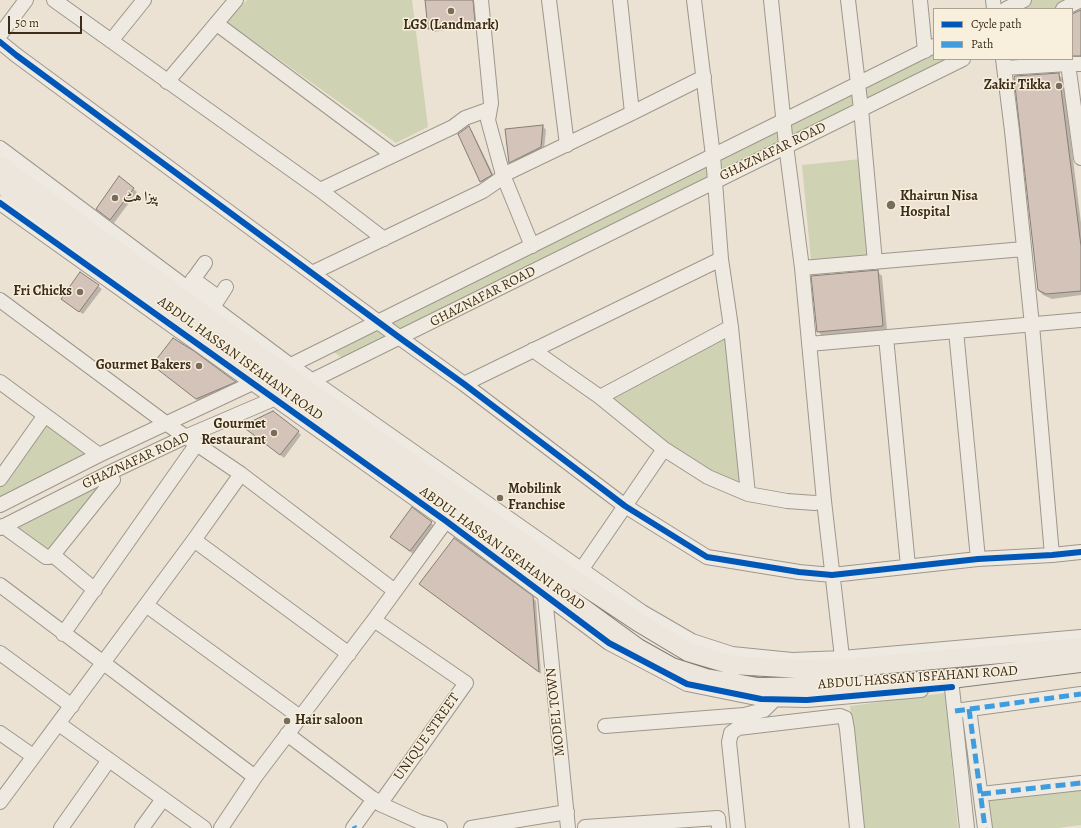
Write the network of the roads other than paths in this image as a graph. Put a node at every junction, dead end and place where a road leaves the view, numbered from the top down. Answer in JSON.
{"nodes":[{"id":1,"x":26,"y":0,"type":"edge"},
{"id":2,"x":54,"y":0,"type":"edge"},
{"id":3,"x":144,"y":0,"type":"edge"},
{"id":4,"x":236,"y":0,"type":"edge"},
{"id":5,"x":480,"y":0,"type":"edge"},
{"id":6,"x":549,"y":0,"type":"edge"},
{"id":7,"x":620,"y":0,"type":"edge"},
{"id":8,"x":694,"y":0,"type":"edge"},
{"id":9,"x":771,"y":0,"type":"edge"},
{"id":10,"x":848,"y":0,"type":"edge"},
{"id":11,"x":920,"y":0,"type":"edge"},
{"id":12,"x":1024,"y":0,"type":"edge"},
{"id":13,"x":1081,"y":0,"type":"edge"},
{"id":14,"x":1008,"y":8,"type":"edge"},
{"id":15,"x":1065,"y":8,"type":"edge"},
{"id":16,"x":217,"y":24,"type":"junction"},
{"id":17,"x":0,"y":34,"type":"edge"},
{"id":18,"x":111,"y":41,"type":"junction"},
{"id":19,"x":0,"y":42,"type":"edge"},
{"id":20,"x":930,"y":49,"type":"edge"},
{"id":21,"x":961,"y":60,"type":"edge"},
{"id":22,"x":1003,"y":64,"type":"edge"},
{"id":23,"x":1075,"y":64,"type":"edge"},
{"id":24,"x":704,"y":77,"type":"junction"},
{"id":25,"x":167,"y":82,"type":"junction"},
{"id":26,"x":857,"y":84,"type":"junction"},
{"id":27,"x":861,"y":109,"type":"junction"},
{"id":28,"x":490,"y":110,"type":"junction"},
{"id":29,"x":632,"y":113,"type":"junction"},
{"id":30,"x":784,"y":122,"type":"junction"},
{"id":31,"x":1079,"y":128,"type":"edge"},
{"id":32,"x":567,"y":145,"type":"junction"},
{"id":33,"x":786,"y":145,"type":"junction"},
{"id":34,"x":0,"y":148,"type":"edge"},
{"id":35,"x":393,"y":154,"type":"junction"},
{"id":36,"x":714,"y":156,"type":"junction"},
{"id":37,"x":1081,"y":158,"type":"edge"},
{"id":38,"x":0,"y":165,"type":"edge"},
{"id":39,"x":503,"y":175,"type":"junction"},
{"id":40,"x":715,"y":181,"type":"junction"},
{"id":41,"x":0,"y":184,"type":"edge"},
{"id":42,"x":320,"y":190,"type":"junction"},
{"id":43,"x":0,"y":203,"type":"edge"},
{"id":44,"x":384,"y":239,"type":"junction"},
{"id":45,"x":532,"y":246,"type":"junction"},
{"id":46,"x":1024,"y":249,"type":"junction"},
{"id":47,"x":721,"y":259,"type":"junction"},
{"id":48,"x":875,"y":262,"type":"junction"},
{"id":49,"x":204,"y":264,"type":"dead end"},
{"id":50,"x":802,"y":268,"type":"junction"},
{"id":51,"x":312,"y":273,"type":"junction"},
{"id":52,"x":187,"y":288,"type":"junction"},
{"id":53,"x":0,"y":300,"type":"edge"},
{"id":54,"x":1081,"y":320,"type":"edge"},
{"id":55,"x":378,"y":322,"type":"junction"},
{"id":56,"x":1032,"y":324,"type":"junction"},
{"id":57,"x":731,"y":327,"type":"junction"},
{"id":58,"x":956,"y":331,"type":"junction"},
{"id":59,"x":886,"y":337,"type":"junction"},
{"id":60,"x":400,"y":338,"type":"junction"},
{"id":61,"x":809,"y":344,"type":"junction"},
{"id":62,"x":533,"y":350,"type":"junction"},
{"id":63,"x":272,"y":374,"type":"junction"},
{"id":64,"x":464,"y":384,"type":"junction"},
{"id":65,"x":2,"y":387,"type":"edge"},
{"id":66,"x":294,"y":390,"type":"junction"},
{"id":67,"x":600,"y":397,"type":"junction"},
{"id":68,"x":45,"y":415,"type":"junction"},
{"id":69,"x":167,"y":424,"type":"junction"},
{"id":70,"x":191,"y":441,"type":"junction"},
{"id":71,"x":664,"y":449,"type":"junction"},
{"id":72,"x":99,"y":455,"type":"junction"},
{"id":73,"x":109,"y":473,"type":"junction"},
{"id":74,"x":241,"y":474,"type":"junction"},
{"id":75,"x":0,"y":479,"type":"edge"},
{"id":76,"x":748,"y":494,"type":"junction"},
{"id":77,"x":824,"y":501,"type":"junction"},
{"id":78,"x":0,"y":505,"type":"edge"},
{"id":79,"x":625,"y":506,"type":"junction"},
{"id":80,"x":449,"y":517,"type":"junction"},
{"id":81,"x":1,"y":527,"type":"edge"},
{"id":82,"x":194,"y":540,"type":"junction"},
{"id":83,"x":1081,"y":552,"type":"edge"},
{"id":84,"x":53,"y":555,"type":"junction"},
{"id":85,"x":1052,"y":555,"type":"junction"},
{"id":86,"x":978,"y":559,"type":"junction"},
{"id":87,"x":908,"y":566,"type":"junction"},
{"id":88,"x":578,"y":575,"type":"junction"},
{"id":89,"x":832,"y":575,"type":"junction"},
{"id":90,"x":0,"y":585,"type":"edge"},
{"id":91,"x":95,"y":590,"type":"junction"},
{"id":92,"x":395,"y":591,"type":"junction"},
{"id":93,"x":545,"y":596,"type":"junction"},
{"id":94,"x":146,"y":605,"type":"junction"},
{"id":95,"x":374,"y":620,"type":"junction"},
{"id":96,"x":63,"y":634,"type":"junction"},
{"id":97,"x":1081,"y":637,"type":"edge"},
{"id":98,"x":1081,"y":647,"type":"edge"},
{"id":99,"x":0,"y":653,"type":"edge"},
{"id":100,"x":348,"y":654,"type":"junction"},
{"id":101,"x":842,"y":663,"type":"junction"},
{"id":102,"x":1081,"y":663,"type":"edge"},
{"id":103,"x":103,"y":664,"type":"junction"},
{"id":104,"x":951,"y":683,"type":"junction"},
{"id":105,"x":1081,"y":694,"type":"edge"},
{"id":106,"x":775,"y":699,"type":"junction"},
{"id":107,"x":72,"y":706,"type":"junction"},
{"id":108,"x":970,"y":709,"type":"junction"},
{"id":109,"x":764,"y":710,"type":"junction"},
{"id":110,"x":955,"y":711,"type":"junction"},
{"id":111,"x":300,"y":717,"type":"junction"},
{"id":112,"x":59,"y":724,"type":"junction"},
{"id":113,"x":768,"y":724,"type":"junction"},
{"id":114,"x":604,"y":726,"type":"dead end"},
{"id":115,"x":0,"y":733,"type":"edge"},
{"id":116,"x":288,"y":734,"type":"junction"},
{"id":117,"x":34,"y":756,"type":"junction"},
{"id":118,"x":109,"y":760,"type":"junction"},
{"id":119,"x":255,"y":777,"type":"junction"},
{"id":120,"x":1081,"y":783,"type":"edge"},
{"id":121,"x":981,"y":794,"type":"junction"},
{"id":122,"x":163,"y":799,"type":"junction"},
{"id":123,"x":0,"y":802,"type":"edge"},
{"id":124,"x":377,"y":802,"type":"junction"},
{"id":125,"x":566,"y":812,"type":"junction"},
{"id":126,"x":354,"y":827,"type":"edge"},
{"id":127,"x":585,"y":827,"type":"edge"},
{"id":128,"x":60,"y":828,"type":"edge"},
{"id":129,"x":142,"y":828,"type":"edge"},
{"id":130,"x":204,"y":828,"type":"edge"},
{"id":131,"x":221,"y":828,"type":"edge"},
{"id":132,"x":440,"y":828,"type":"edge"},
{"id":133,"x":471,"y":828,"type":"edge"},
{"id":134,"x":568,"y":828,"type":"edge"},
{"id":135,"x":719,"y":828,"type":"edge"},
{"id":136,"x":738,"y":828,"type":"edge"},
{"id":137,"x":857,"y":828,"type":"edge"},
{"id":138,"x":967,"y":828,"type":"edge"},
{"id":139,"x":985,"y":828,"type":"edge"}],
"edges":[{"from":1,"to":17,"type":"street"},
{"from":2,"to":18,"type":"street"},
{"from":3,"to":18,"type":"street"},
{"from":4,"to":16,"type":"street"},
{"from":5,"to":28,"type":"street"},
{"from":6,"to":32,"type":"street"},
{"from":7,"to":29,"type":"street"},
{"from":8,"to":24,"type":"street"},
{"from":9,"to":30,"type":"street"},
{"from":10,"to":26,"type":"street"},
{"from":11,"to":20,"type":"street"},
{"from":12,"to":14,"type":"street"},
{"from":13,"to":15,"type":"street"},
{"from":16,"to":25,"type":"street"},
{"from":16,"to":35,"type":"street"},
{"from":18,"to":25,"type":"street"},
{"from":19,"to":51,"type":"street"},
{"from":20,"to":26,"type":"street","name":"GHAZNAFAR ROAD"},
{"from":21,"to":27,"type":"street","name":"GHAZNAFAR ROAD"},
{"from":22,"to":23,"type":"street"},
{"from":22,"to":46,"type":"street"},
{"from":23,"to":31,"type":"street"},
{"from":24,"to":29,"type":"street"},
{"from":24,"to":36,"type":"street"},
{"from":25,"to":42,"type":"street"},
{"from":26,"to":27,"type":"street"},
{"from":26,"to":30,"type":"street","name":"GHAZNAFAR ROAD"},
{"from":27,"to":33,"type":"street","name":"GHAZNAFAR ROAD"},
{"from":27,"to":48,"type":"street"},
{"from":28,"to":35,"type":"street"},
{"from":28,"to":39,"type":"street"},
{"from":29,"to":32,"type":"street"},
{"from":30,"to":33,"type":"street"},
{"from":30,"to":36,"type":"street","name":"GHAZNAFAR ROAD"},
{"from":31,"to":37,"type":"street"},
{"from":32,"to":39,"type":"street"},
{"from":33,"to":40,"type":"street","name":"GHAZNAFAR ROAD"},
{"from":33,"to":50,"type":"street"},
{"from":34,"to":52,"type":"street"},
{"from":35,"to":42,"type":"street"},
{"from":36,"to":40,"type":"street"},
{"from":36,"to":45,"type":"street","name":"GHAZNAFAR ROAD"},
{"from":38,"to":52,"type":"main road","name":"ABDUL HASSAN ISFAHANI ROAD"},
{"from":39,"to":44,"type":"street"},
{"from":39,"to":45,"type":"street"},
{"from":40,"to":47,"type":"street"},
{"from":40,"to":60,"type":"street","name":"GHAZNAFAR ROAD"},
{"from":41,"to":63,"type":"main road","name":"ABDUL HASSAN ISFAHANI ROAD"},
{"from":42,"to":44,"type":"street"},
{"from":43,"to":63,"type":"street"},
{"from":44,"to":51,"type":"street"},
{"from":45,"to":55,"type":"street","name":"GHAZNAFAR ROAD"},
{"from":46,"to":48,"type":"street"},
{"from":46,"to":56,"type":"street"},
{"from":47,"to":57,"type":"street"},
{"from":47,"to":62,"type":"street"},
{"from":48,"to":50,"type":"street"},
{"from":49,"to":52,"type":"street"},
{"from":50,"to":61,"type":"street"},
{"from":51,"to":55,"type":"street"},
{"from":52,"to":63,"type":"main road","name":"ABDUL HASSAN ISFAHANI ROAD"},
{"from":53,"to":69,"type":"street"},
{"from":54,"to":56,"type":"street"},
{"from":55,"to":60,"type":"street"},
{"from":55,"to":63,"type":"street","name":"GHAZNAFAR ROAD"},
{"from":56,"to":58,"type":"street"},
{"from":56,"to":85,"type":"street"},
{"from":57,"to":67,"type":"street"},
{"from":57,"to":76,"type":"street"},
{"from":58,"to":59,"type":"street"},
{"from":58,"to":86,"type":"street"},
{"from":59,"to":61,"type":"street"},
{"from":59,"to":87,"type":"street"},
{"from":60,"to":64,"type":"street"},
{"from":60,"to":66,"type":"street","name":"GHAZNAFAR ROAD"},
{"from":61,"to":77,"type":"street"},
{"from":62,"to":64,"type":"street"},
{"from":62,"to":67,"type":"street"},
{"from":63,"to":66,"type":"main road","name":"ABDUL HASSAN ISFAHANI ROAD"},
{"from":63,"to":66,"type":"street"},
{"from":63,"to":69,"type":"street","name":"GHAZNAFAR ROAD"},
{"from":64,"to":79,"type":"street"},
{"from":65,"to":68,"type":"street"},
{"from":66,"to":70,"type":"street","name":"GHAZNAFAR ROAD"},
{"from":66,"to":80,"type":"main road","name":"ABDUL HASSAN ISFAHANI ROAD"},
{"from":66,"to":88,"type":"main road","name":"ABDUL HASSAN ISFAHANI ROAD"},
{"from":67,"to":71,"type":"street"},
{"from":68,"to":72,"type":"street"},
{"from":68,"to":75,"type":"street"},
{"from":69,"to":70,"type":"street"},
{"from":69,"to":72,"type":"street","name":"GHAZNAFAR ROAD"},
{"from":70,"to":73,"type":"street","name":"GHAZNAFAR ROAD"},
{"from":70,"to":74,"type":"street"},
{"from":70,"to":91,"type":"street"},
{"from":71,"to":76,"type":"street"},
{"from":71,"to":79,"type":"street"},
{"from":72,"to":78,"type":"street","name":"GHAZNAFAR ROAD"},
{"from":73,"to":81,"type":"street","name":"GHAZNAFAR ROAD"},
{"from":73,"to":84,"type":"street"},
{"from":74,"to":82,"type":"street"},
{"from":74,"to":92,"type":"street"},
{"from":76,"to":77,"type":"street"},
{"from":77,"to":89,"type":"street"},
{"from":79,"to":88,"type":"street"},
{"from":79,"to":89,"type":"street"},
{"from":80,"to":92,"type":"street"},
{"from":80,"to":93,"type":"street"},
{"from":80,"to":104,"type":"main road","name":"ABDUL HASSAN ISFAHANI ROAD"},
{"from":81,"to":84,"type":"street"},
{"from":82,"to":94,"type":"street"},
{"from":82,"to":100,"type":"street"},
{"from":83,"to":85,"type":"street"},
{"from":84,"to":91,"type":"street"},
{"from":85,"to":86,"type":"street"},
{"from":86,"to":87,"type":"street"},
{"from":87,"to":89,"type":"street"},
{"from":88,"to":101,"type":"main road","name":"ABDUL HASSAN ISFAHANI ROAD"},
{"from":89,"to":101,"type":"street"},
{"from":90,"to":96,"type":"street"},
{"from":91,"to":96,"type":"street"},
{"from":92,"to":95,"type":"street"},
{"from":93,"to":106,"type":"street"},
{"from":93,"to":125,"type":"street","name":"MODEL TOWN"},
{"from":94,"to":103,"type":"street"},
{"from":94,"to":111,"type":"street"},
{"from":95,"to":100,"type":"street"},
{"from":95,"to":124,"type":"street","name":"UNIQUE STREET"},
{"from":96,"to":103,"type":"street"},
{"from":97,"to":101,"type":"street"},
{"from":98,"to":101,"type":"main road","name":"ABDUL HASSAN ISFAHANI ROAD"},
{"from":99,"to":107,"type":"street"},
{"from":100,"to":111,"type":"street"},
{"from":102,"to":104,"type":"main road","name":"ABDUL HASSAN ISFAHANI ROAD"},
{"from":103,"to":107,"type":"street"},
{"from":103,"to":119,"type":"street"},
{"from":104,"to":106,"type":"street"},
{"from":104,"to":110,"type":"street"},
{"from":105,"to":108,"type":"street"},
{"from":106,"to":109,"type":"street"},
{"from":107,"to":112,"type":"street"},
{"from":108,"to":110,"type":"street"},
{"from":108,"to":121,"type":"street"},
{"from":109,"to":113,"type":"street"},
{"from":109,"to":114,"type":"street"},
{"from":110,"to":138,"type":"street"},
{"from":111,"to":116,"type":"street"},
{"from":112,"to":117,"type":"street"},
{"from":112,"to":118,"type":"street"},
{"from":113,"to":136,"type":"street"},
{"from":113,"to":137,"type":"street"},
{"from":115,"to":117,"type":"street"},
{"from":116,"to":119,"type":"street"},
{"from":116,"to":124,"type":"street"},
{"from":117,"to":123,"type":"street"},
{"from":118,"to":122,"type":"street"},
{"from":118,"to":128,"type":"street"},
{"from":119,"to":131,"type":"street"},
{"from":120,"to":121,"type":"street"},
{"from":121,"to":139,"type":"street"},
{"from":122,"to":129,"type":"street"},
{"from":122,"to":130,"type":"street"},
{"from":124,"to":126,"type":"street"},
{"from":124,"to":132,"type":"street"},
{"from":125,"to":133,"type":"street"},
{"from":125,"to":134,"type":"street","name":"MODEL TOWN"},
{"from":127,"to":135,"type":"street"}]}
